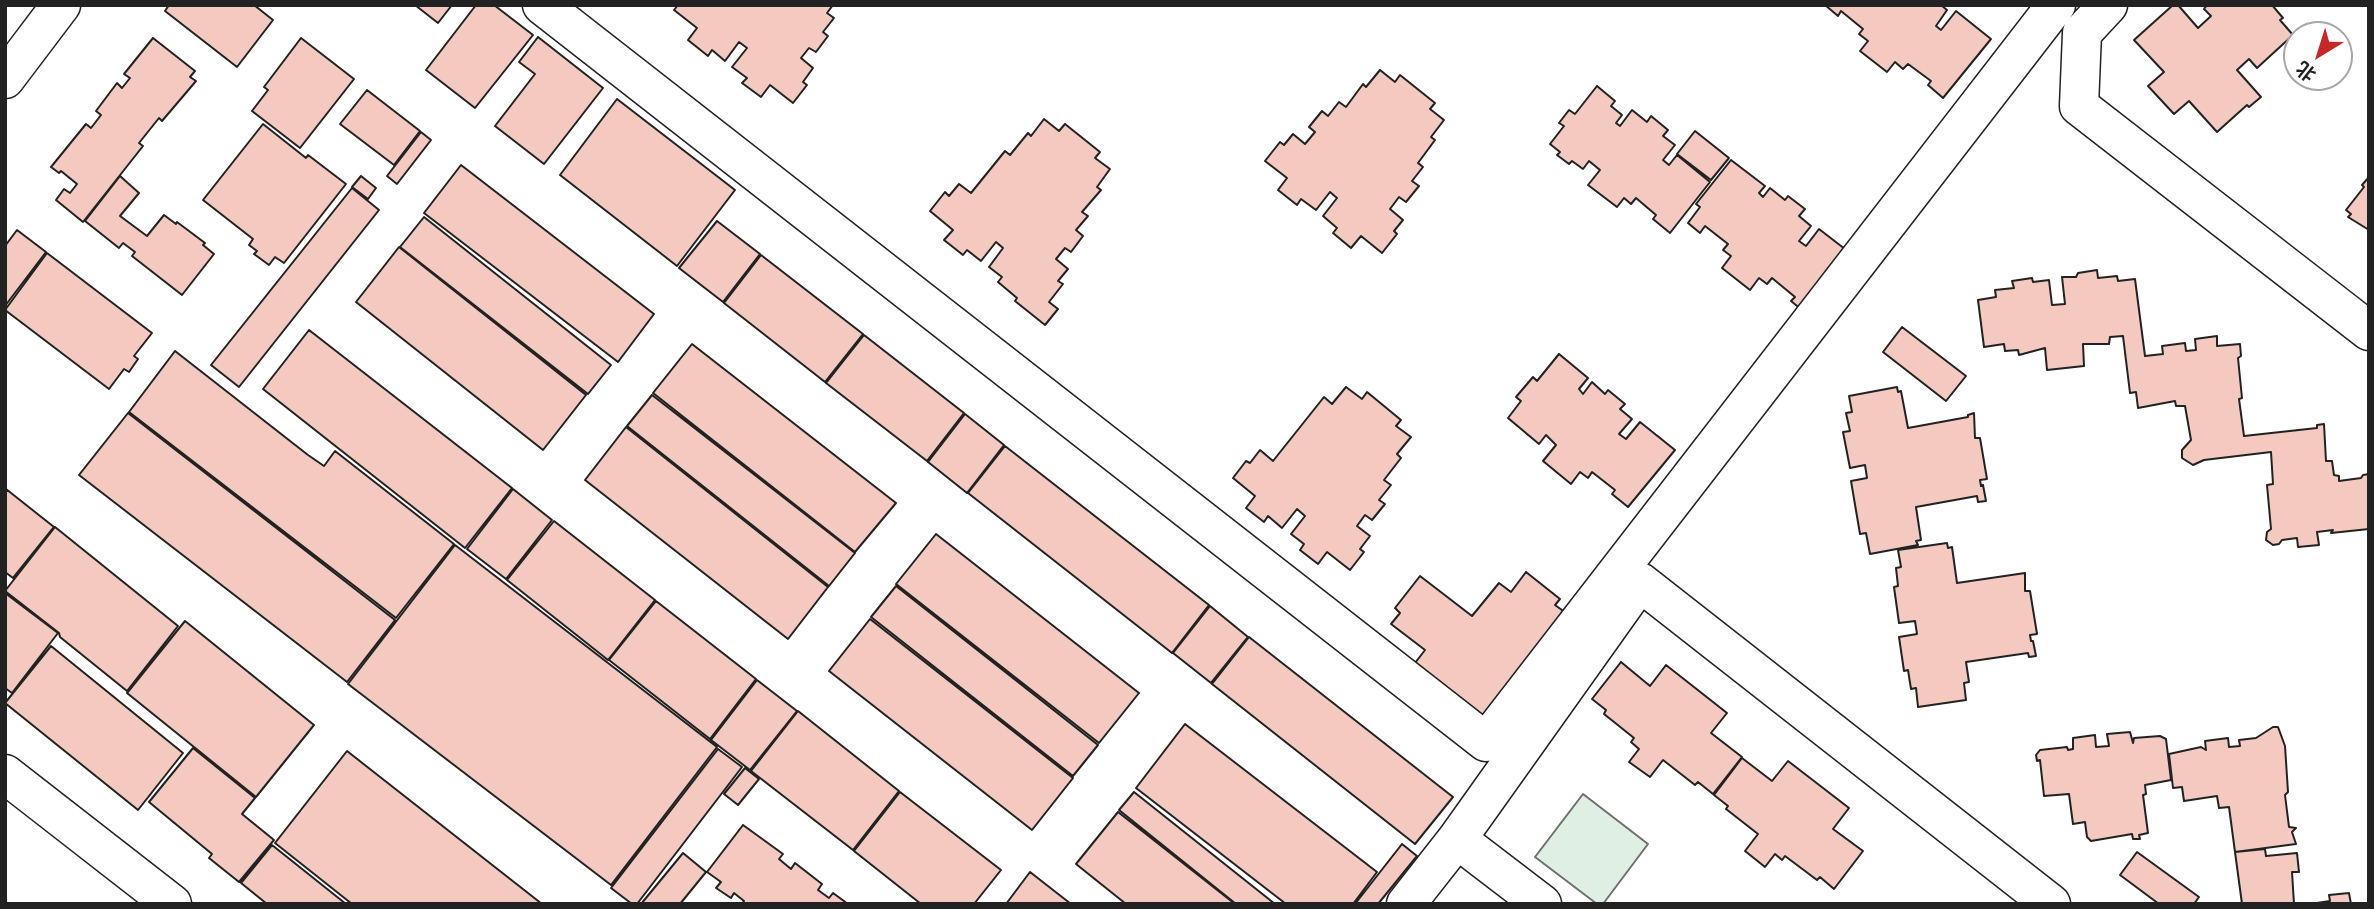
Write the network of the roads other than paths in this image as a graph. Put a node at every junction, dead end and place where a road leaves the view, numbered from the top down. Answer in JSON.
{"nodes":[{"id":1,"x":61,"y":5,"type":"edge"},
{"id":2,"x":542,"y":5,"type":"edge"},
{"id":3,"x":2056,"y":5,"type":"edge"},
{"id":4,"x":2108,"y":5,"type":"edge"},
{"id":5,"x":5,"y":79,"type":"edge"},
{"id":6,"x":2369,"y":331,"type":"edge"},
{"id":7,"x":5,"y":774,"type":"edge"},
{"id":8,"x":1457,"y":839,"type":"junction"},
{"id":9,"x":172,"y":904,"type":"edge"},
{"id":10,"x":1406,"y":904,"type":"edge"},
{"id":11,"x":1542,"y":904,"type":"edge"},
{"id":12,"x":2051,"y":904,"type":"edge"}],
"edges":[{"from":1,"to":5,"type":"street"},
{"from":2,"to":3,"type":"street"},
{"from":4,"to":6,"type":"street"},
{"from":7,"to":9,"type":"street"},
{"from":8,"to":10,"type":"street"},
{"from":8,"to":11,"type":"street"},
{"from":8,"to":12,"type":"street"}]}
